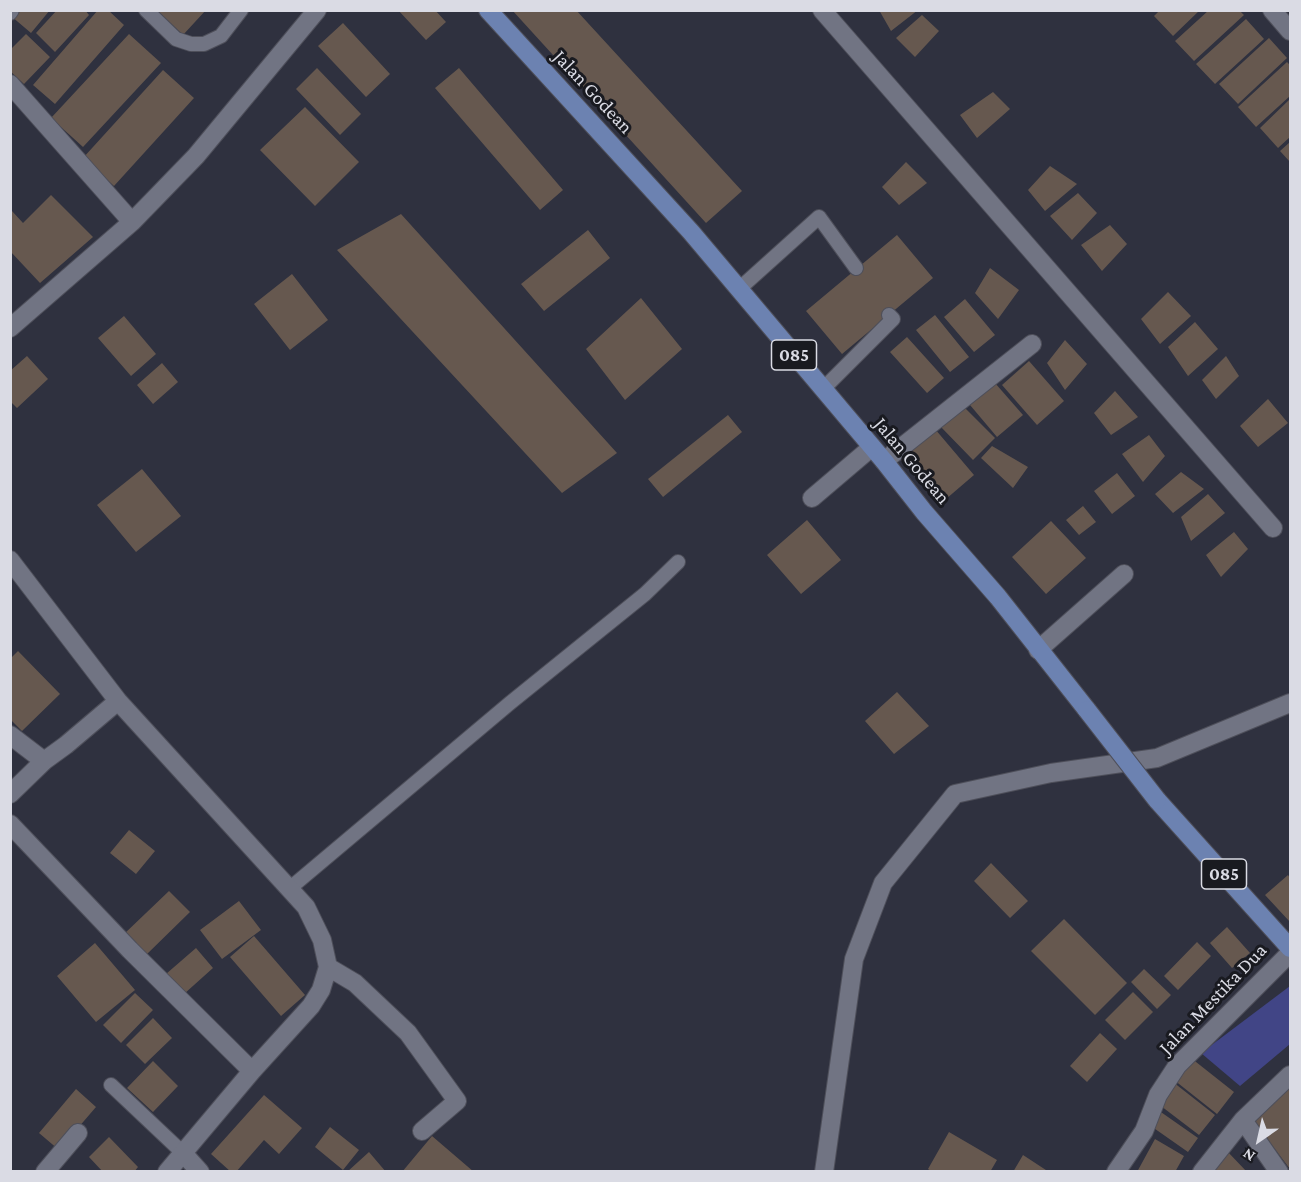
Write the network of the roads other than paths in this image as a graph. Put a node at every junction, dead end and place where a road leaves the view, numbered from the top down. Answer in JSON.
{"nodes":[{"id":1,"x":146,"y":10,"type":"edge"},
{"id":2,"x":241,"y":10,"type":"edge"},
{"id":3,"x":317,"y":10,"type":"edge"},
{"id":4,"x":488,"y":10,"type":"edge"},
{"id":5,"x":822,"y":10,"type":"edge"},
{"id":6,"x":1272,"y":10,"type":"edge"},
{"id":7,"x":1290,"y":31,"type":"edge"},
{"id":8,"x":10,"y":84,"type":"edge"},
{"id":9,"x":132,"y":222,"type":"junction"},
{"id":10,"x":856,"y":268,"type":"dead end"},
{"id":11,"x":739,"y":289,"type":"junction"},
{"id":12,"x":889,"y":315,"type":"dead end"},
{"id":13,"x":10,"y":328,"type":"edge"},
{"id":14,"x":1032,"y":344,"type":"dead end"},
{"id":15,"x":823,"y":389,"type":"junction"},
{"id":16,"x":872,"y":447,"type":"junction"},
{"id":17,"x":885,"y":461,"type":"junction"},
{"id":18,"x":812,"y":498,"type":"dead end"},
{"id":19,"x":1274,"y":528,"type":"dead end"},
{"id":20,"x":10,"y":560,"type":"edge"},
{"id":21,"x":678,"y":562,"type":"dead end"},
{"id":22,"x":1124,"y":574,"type":"dead end"},
{"id":23,"x":1038,"y":650,"type":"junction"},
{"id":24,"x":118,"y":701,"type":"junction"},
{"id":25,"x":1290,"y":704,"type":"edge"},
{"id":26,"x":10,"y":735,"type":"edge"},
{"id":27,"x":44,"y":760,"type":"junction"},
{"id":28,"x":10,"y":794,"type":"edge"},
{"id":29,"x":10,"y":824,"type":"edge"},
{"id":30,"x":289,"y":889,"type":"junction"},
{"id":31,"x":1290,"y":948,"type":"edge"},
{"id":32,"x":1290,"y":953,"type":"edge"},
{"id":33,"x":328,"y":967,"type":"junction"},
{"id":34,"x":252,"y":1071,"type":"junction"},
{"id":35,"x":1290,"y":1075,"type":"edge"},
{"id":36,"x":111,"y":1085,"type":"dead end"},
{"id":37,"x":1243,"y":1120,"type":"junction"},
{"id":38,"x":422,"y":1131,"type":"dead end"},
{"id":39,"x":78,"y":1133,"type":"dead end"},
{"id":40,"x":183,"y":1153,"type":"junction"},
{"id":41,"x":45,"y":1172,"type":"edge"},
{"id":42,"x":167,"y":1172,"type":"edge"},
{"id":43,"x":200,"y":1172,"type":"edge"},
{"id":44,"x":824,"y":1172,"type":"edge"},
{"id":45,"x":1116,"y":1172,"type":"edge"},
{"id":46,"x":1202,"y":1172,"type":"edge"},
{"id":47,"x":1279,"y":1172,"type":"edge"}],
"edges":[{"from":1,"to":2,"type":"lane"},
{"from":3,"to":9,"type":"street"},
{"from":4,"to":11,"type":"main road","name":"Jalan Godean","number":"085"},
{"from":5,"to":19,"type":"street"},
{"from":6,"to":7,"type":"street"},
{"from":8,"to":9,"type":"street"},
{"from":9,"to":13,"type":"street"},
{"from":10,"to":11,"type":"lane"},
{"from":11,"to":15,"type":"main road","name":"Jalan Godean","number":"085"},
{"from":12,"to":15,"type":"lane"},
{"from":14,"to":17,"type":"street"},
{"from":15,"to":16,"type":"main road","name":"Jalan Godean","number":"085"},
{"from":16,"to":17,"type":"main road","name":"Jalan Godean","number":"085"},
{"from":16,"to":18,"type":"street"},
{"from":17,"to":23,"type":"main road","name":"Jalan Godean","number":"085"},
{"from":20,"to":24,"type":"street"},
{"from":21,"to":30,"type":"lane"},
{"from":22,"to":23,"type":"street"},
{"from":23,"to":31,"type":"main road","name":"Jalan Godean","number":"085","bridge":true},
{"from":24,"to":27,"type":"street"},
{"from":24,"to":30,"type":"street"},
{"from":25,"to":44,"type":"street"},
{"from":26,"to":27,"type":"street"},
{"from":27,"to":28,"type":"street"},
{"from":29,"to":34,"type":"street"},
{"from":30,"to":33,"type":"street"},
{"from":32,"to":45,"type":"street","name":"Jalan Mestika Dua"},
{"from":33,"to":34,"type":"street"},
{"from":33,"to":38,"type":"street"},
{"from":34,"to":40,"type":"street"},
{"from":35,"to":37,"type":"street"},
{"from":36,"to":40,"type":"lane"},
{"from":37,"to":46,"type":"street"},
{"from":37,"to":47,"type":"street"},
{"from":39,"to":41,"type":"street"},
{"from":40,"to":42,"type":"street"},
{"from":40,"to":43,"type":"street"}]}
